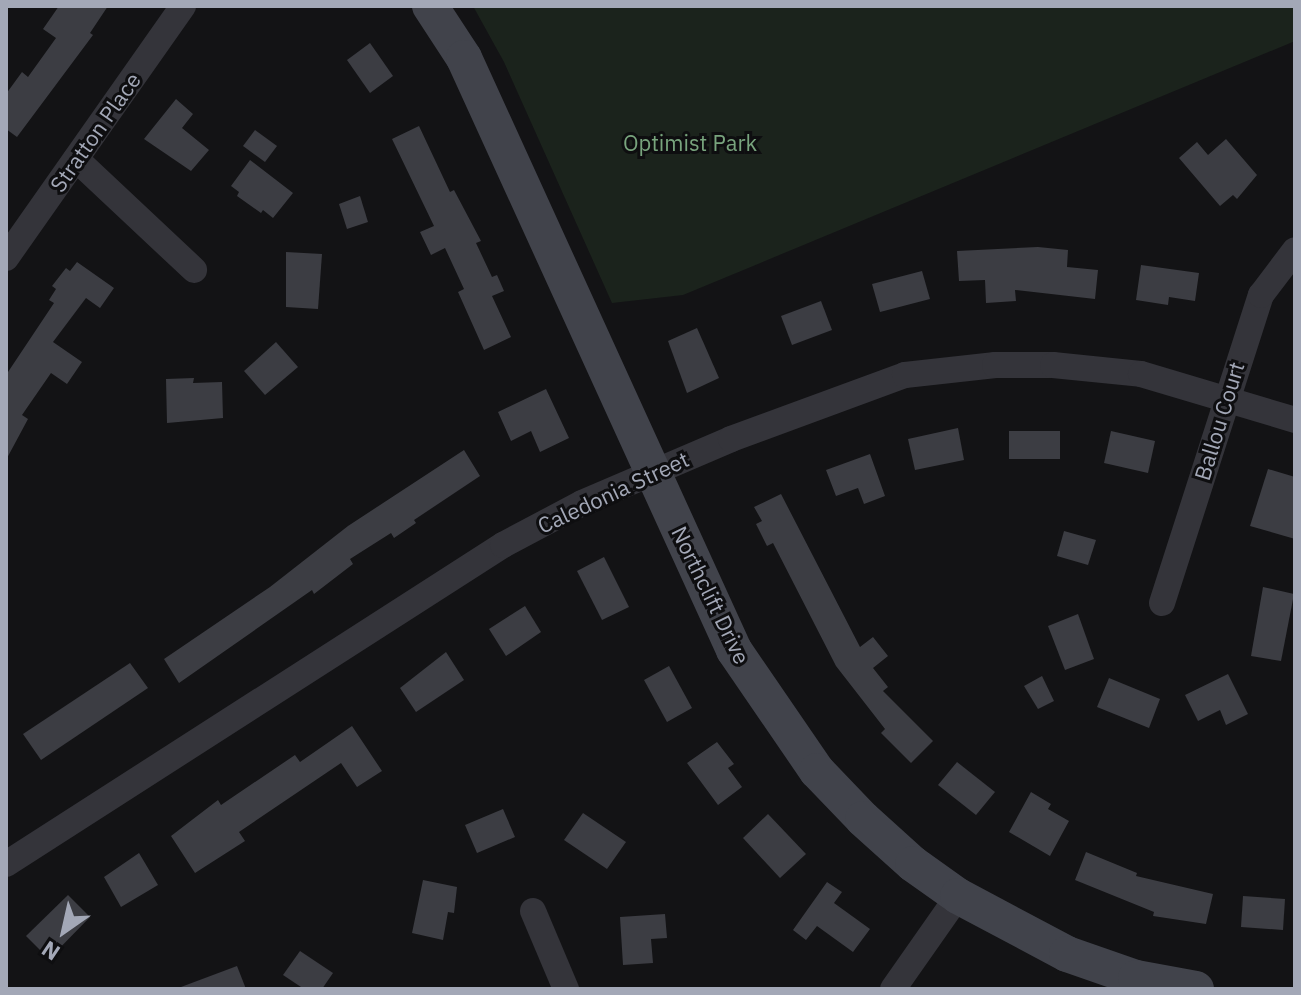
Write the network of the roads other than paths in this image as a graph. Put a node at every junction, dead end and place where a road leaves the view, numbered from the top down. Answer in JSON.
{"nodes":[{"id":1,"x":183,"y":6,"type":"edge"},
{"id":2,"x":430,"y":6,"type":"edge"},
{"id":3,"x":76,"y":159,"type":"junction"},
{"id":4,"x":1295,"y":250,"type":"edge"},
{"id":5,"x":6,"y":258,"type":"edge"},
{"id":6,"x":194,"y":270,"type":"dead end"},
{"id":7,"x":1227,"y":397,"type":"junction"},
{"id":8,"x":1295,"y":420,"type":"edge"},
{"id":9,"x":653,"y":472,"type":"junction"},
{"id":10,"x":1162,"y":603,"type":"dead end"},
{"id":11,"x":6,"y":864,"type":"edge"},
{"id":12,"x":958,"y":896,"type":"junction"},
{"id":13,"x":533,"y":911,"type":"dead end"},
{"id":14,"x":566,"y":989,"type":"edge"},
{"id":15,"x":893,"y":989,"type":"edge"},
{"id":16,"x":1196,"y":989,"type":"edge"}],
"edges":[{"from":1,"to":3,"type":"street","name":"Stratton Place"},
{"from":2,"to":9,"type":"street","name":"Northclift Drive"},
{"from":3,"to":5,"type":"street","name":"Stratton Place"},
{"from":3,"to":6,"type":"street"},
{"from":4,"to":7,"type":"street","name":"Ballou Court"},
{"from":7,"to":8,"type":"street","name":"Caledonia Street"},
{"from":7,"to":9,"type":"street","name":"Caledonia Street"},
{"from":7,"to":10,"type":"street","name":"Ballou Court"},
{"from":9,"to":11,"type":"street","name":"Caledonia Street"},
{"from":9,"to":12,"type":"street","name":"Northclift Drive"},
{"from":12,"to":15,"type":"street"},
{"from":12,"to":16,"type":"street","name":"Northclift Drive"},
{"from":13,"to":14,"type":"street"}]}
